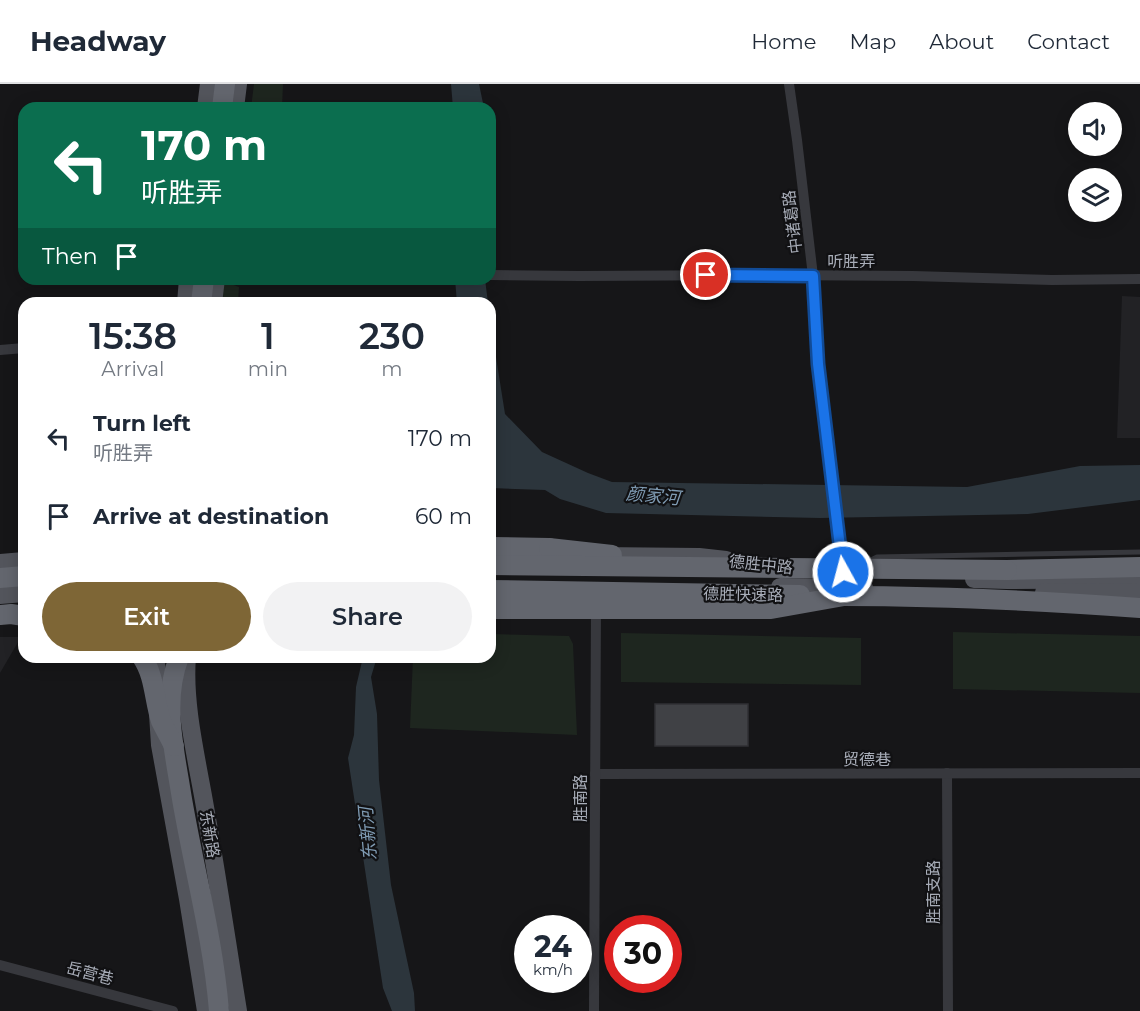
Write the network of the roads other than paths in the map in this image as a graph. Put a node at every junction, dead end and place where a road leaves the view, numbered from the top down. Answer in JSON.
{"nodes":[{"id":1,"x":209,"y":84,"type":"edge"},
{"id":2,"x":225,"y":84,"type":"edge"},
{"id":3,"x":238,"y":84,"type":"edge"},
{"id":4,"x":789,"y":84,"type":"edge"},
{"id":5,"x":207,"y":102,"type":"edge"},
{"id":6,"x":223,"y":102,"type":"edge"},
{"id":7,"x":236,"y":102,"type":"edge"},
{"id":8,"x":496,"y":275,"type":"edge"},
{"id":9,"x":813,"y":276,"type":"junction"},
{"id":10,"x":1140,"y":279,"type":"edge"},
{"id":11,"x":18,"y":348,"type":"edge"},
{"id":12,"x":0,"y":350,"type":"edge"},
{"id":13,"x":496,"y":547,"type":"edge"},
{"id":14,"x":1140,"y":552,"type":"edge"},
{"id":15,"x":496,"y":555,"type":"edge"},
{"id":16,"x":18,"y":562,"type":"edge"},
{"id":17,"x":0,"y":564,"type":"edge"},
{"id":18,"x":496,"y":565,"type":"edge"},
{"id":19,"x":713,"y":567,"type":"junction"},
{"id":20,"x":1140,"y":567,"type":"edge"},
{"id":21,"x":843,"y":572,"type":"junction"},
{"id":22,"x":18,"y":576,"type":"edge"},
{"id":23,"x":0,"y":578,"type":"edge"},
{"id":24,"x":1140,"y":579,"type":"edge"},
{"id":25,"x":496,"y":584,"type":"edge"},
{"id":26,"x":596,"y":585,"type":"junction"},
{"id":27,"x":496,"y":590,"type":"edge"},
{"id":28,"x":1140,"y":593,"type":"edge"},
{"id":29,"x":18,"y":594,"type":"edge"},
{"id":30,"x":0,"y":595,"type":"edge"},
{"id":31,"x":844,"y":596,"type":"junction"},
{"id":32,"x":1140,"y":608,"type":"edge"},
{"id":33,"x":496,"y":609,"type":"edge"},
{"id":34,"x":146,"y":663,"type":"edge"},
{"id":35,"x":156,"y":663,"type":"edge"},
{"id":36,"x":177,"y":663,"type":"edge"},
{"id":37,"x":186,"y":663,"type":"edge"},
{"id":38,"x":174,"y":746,"type":"junction"},
{"id":39,"x":947,"y":773,"type":"junction"},
{"id":40,"x":1140,"y":773,"type":"edge"},
{"id":41,"x":595,"y":774,"type":"junction"},
{"id":42,"x":0,"y":965,"type":"edge"},
{"id":43,"x":173,"y":1011,"type":"edge"},
{"id":44,"x":206,"y":1011,"type":"edge"},
{"id":45,"x":219,"y":1011,"type":"edge"},
{"id":46,"x":238,"y":1011,"type":"edge"},
{"id":47,"x":594,"y":1011,"type":"edge"},
{"id":48,"x":948,"y":1011,"type":"edge"}],
"edges":[{"from":1,"to":5,"type":"main road"},
{"from":2,"to":6,"type":"highway"},
{"from":3,"to":7,"type":"main road"},
{"from":4,"to":9,"type":"street","name":"中诸葛路"},
{"from":8,"to":9,"type":"street","name":"听胜弄"},
{"from":9,"to":10,"type":"street","name":"听胜弄"},
{"from":9,"to":21,"type":"street","name":"中诸葛路"},
{"from":11,"to":12,"type":"street"},
{"from":13,"to":19,"type":"highway","bridge":true},
{"from":14,"to":21,"type":"lane"},
{"from":15,"to":21,"type":"main road","name":"德胜中路"},
{"from":16,"to":17,"type":"main road"},
{"from":18,"to":19,"type":"highway","name":"德胜快速路","bridge":true},
{"from":19,"to":20,"type":"highway","name":"德胜快速路","bridge":true},
{"from":21,"to":24,"type":"main road","name":"德胜中路"},
{"from":22,"to":23,"type":"highway"},
{"from":25,"to":26,"type":"main road","name":"德胜中路"},
{"from":26,"to":28,"type":"main road","name":"德胜中路"},
{"from":26,"to":41,"type":"street","name":"胜南路"},
{"from":27,"to":31,"type":"highway","name":"德胜快速路","bridge":true},
{"from":29,"to":30,"type":"main road"},
{"from":31,"to":32,"type":"highway","name":"德胜快速路"},
{"from":31,"to":33,"type":"highway","bridge":true},
{"from":34,"to":38,"type":"highway","bridge":true},
{"from":35,"to":44,"type":"main road","name":"东新路"},
{"from":36,"to":38,"type":"highway"},
{"from":37,"to":46,"type":"main road","name":"东新路"},
{"from":38,"to":45,"type":"highway"},
{"from":39,"to":40,"type":"street","name":"贸德巷"},
{"from":39,"to":41,"type":"street","name":"贸德巷"},
{"from":39,"to":48,"type":"street","name":"胜南支路"},
{"from":41,"to":47,"type":"street","name":"胜南路"},
{"from":42,"to":43,"type":"street","name":"岳营巷"}]}
